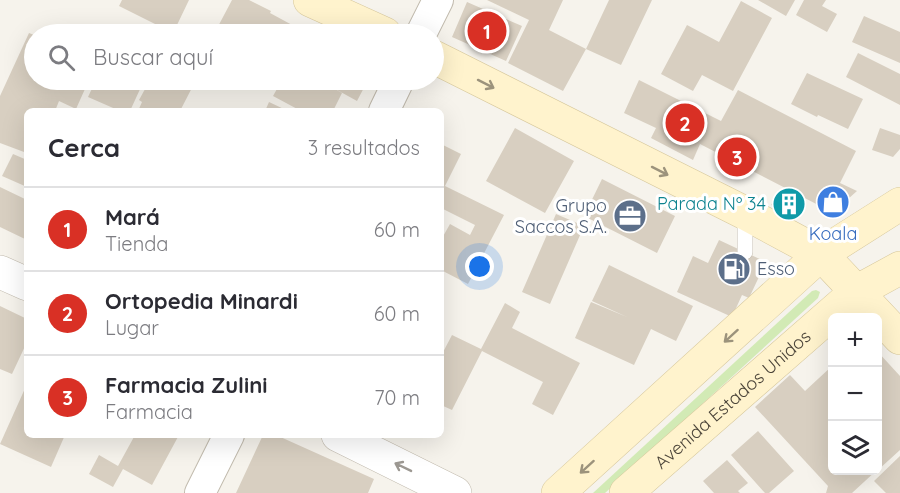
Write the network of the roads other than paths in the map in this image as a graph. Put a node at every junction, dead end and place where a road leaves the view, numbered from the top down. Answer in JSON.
{"nodes":[{"id":1,"x":310,"y":0,"type":"edge"},
{"id":2,"x":438,"y":0,"type":"edge"},
{"id":3,"x":363,"y":24,"type":"edge"},
{"id":4,"x":426,"y":24,"type":"edge"},
{"id":5,"x":444,"y":62,"type":"edge"},
{"id":6,"x":394,"y":90,"type":"edge"},
{"id":7,"x":385,"y":108,"type":"edge"},
{"id":8,"x":899,"y":207,"type":"edge"},
{"id":9,"x":745,"y":213,"type":"junction"},
{"id":10,"x":745,"y":252,"type":"dead end"},
{"id":11,"x":821,"y":254,"type":"junction"},
{"id":12,"x":900,"y":268,"type":"edge"},
{"id":13,"x":0,"y":272,"type":"edge"},
{"id":14,"x":24,"y":284,"type":"edge"},
{"id":15,"x":856,"y":292,"type":"junction"},
{"id":16,"x":900,"y":338,"type":"edge"},
{"id":17,"x":228,"y":438,"type":"edge"},
{"id":18,"x":344,"y":438,"type":"edge"},
{"id":19,"x":200,"y":493,"type":"edge"},
{"id":20,"x":455,"y":493,"type":"edge"},
{"id":21,"x":558,"y":493,"type":"edge"},
{"id":22,"x":626,"y":493,"type":"edge"}],
"edges":[{"from":1,"to":3,"type":"main road"},
{"from":2,"to":4,"type":"street"},
{"from":5,"to":9,"type":"main road","one_way":true},
{"from":6,"to":7,"type":"street"},
{"from":8,"to":11,"type":"main road"},
{"from":9,"to":10,"type":"lane"},
{"from":9,"to":11,"type":"main road"},
{"from":11,"to":15,"type":"main road"},
{"from":11,"to":21,"type":"main road","one_way":true},
{"from":12,"to":15,"type":"main road","name":"Avenida Estados Unidos"},
{"from":13,"to":14,"type":"street"},
{"from":15,"to":16,"type":"main road"},
{"from":15,"to":22,"type":"main road","name":"Avenida Estados Unidos"},
{"from":17,"to":19,"type":"street"},
{"from":20,"to":18,"type":"street","one_way":true}]}
